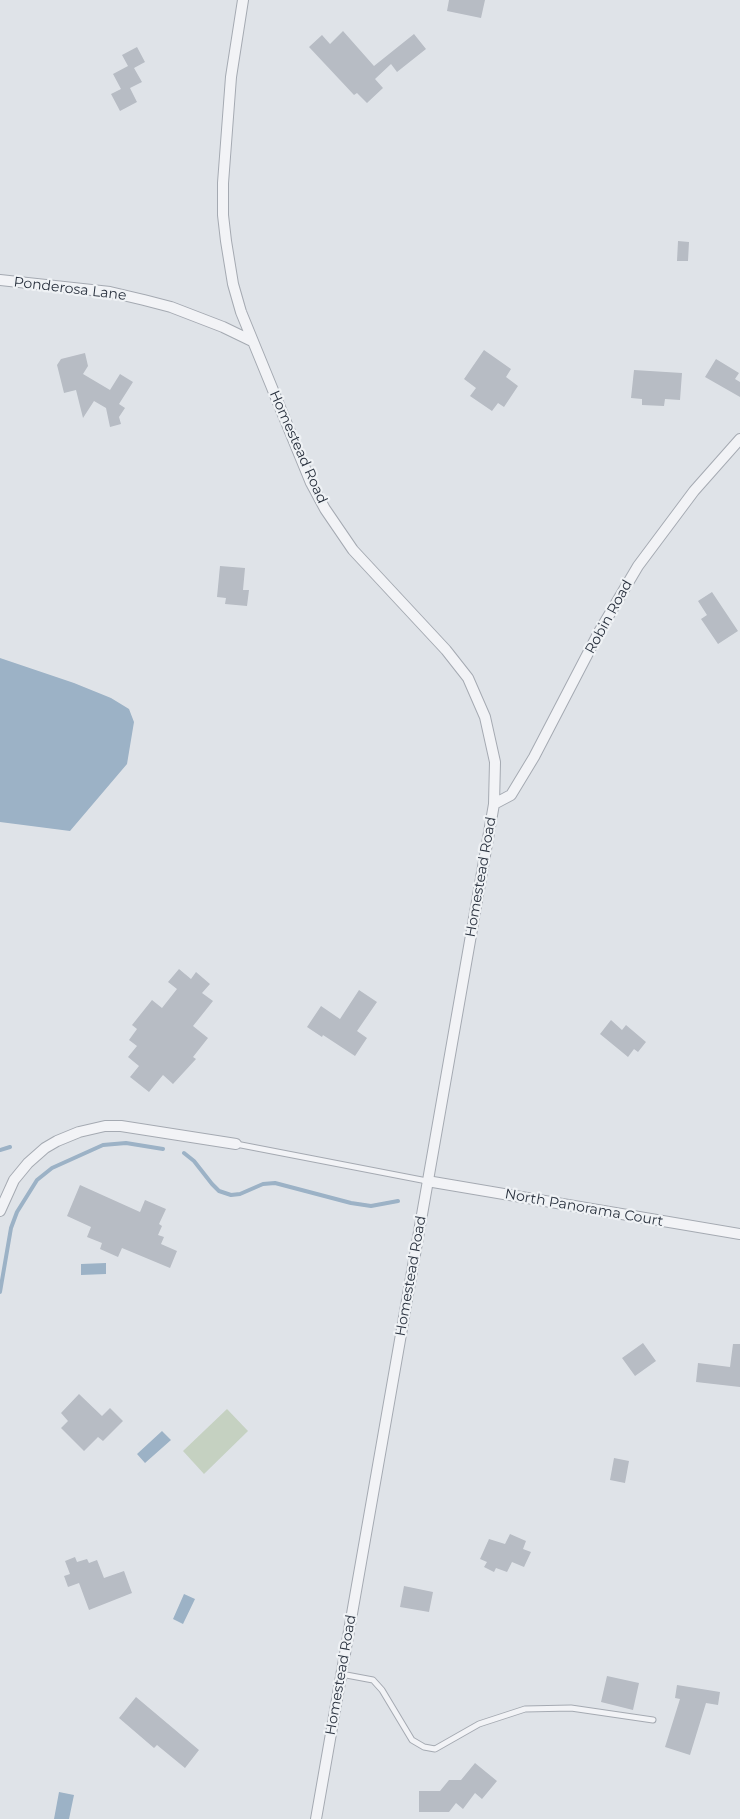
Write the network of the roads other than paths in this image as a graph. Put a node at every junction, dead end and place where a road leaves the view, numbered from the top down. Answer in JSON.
{"nodes":[{"id":1,"x":243,"y":0,"type":"edge"},
{"id":2,"x":0,"y":280,"type":"edge"},
{"id":3,"x":252,"y":341,"type":"junction"},
{"id":4,"x":740,"y":439,"type":"edge"},
{"id":5,"x":494,"y":804,"type":"junction"},
{"id":6,"x":236,"y":1144,"type":"joint"},
{"id":7,"x":427,"y":1181,"type":"junction"},
{"id":8,"x":0,"y":1211,"type":"edge"},
{"id":9,"x":740,"y":1234,"type":"edge"},
{"id":10,"x":341,"y":1674,"type":"junction"},
{"id":11,"x":653,"y":1720,"type":"dead end"},
{"id":12,"x":316,"y":1819,"type":"edge"}],
"edges":[{"from":1,"to":3,"type":"street","name":"Homestead Road"},
{"from":2,"to":3,"type":"street","name":"Ponderosa Lane"},
{"from":3,"to":5,"type":"street","name":"Homestead Road"},
{"from":4,"to":5,"type":"street","name":"Robin Road"},
{"from":5,"to":7,"type":"street","name":"Homestead Road"},
{"from":6,"to":7,"type":"lane"},
{"from":6,"to":8,"type":"street"},
{"from":7,"to":9,"type":"street","name":"North Panorama Court"},
{"from":7,"to":10,"type":"street","name":"Homestead Road"},
{"from":10,"to":11,"type":"lane"},
{"from":10,"to":12,"type":"street","name":"Homestead Road"}]}
